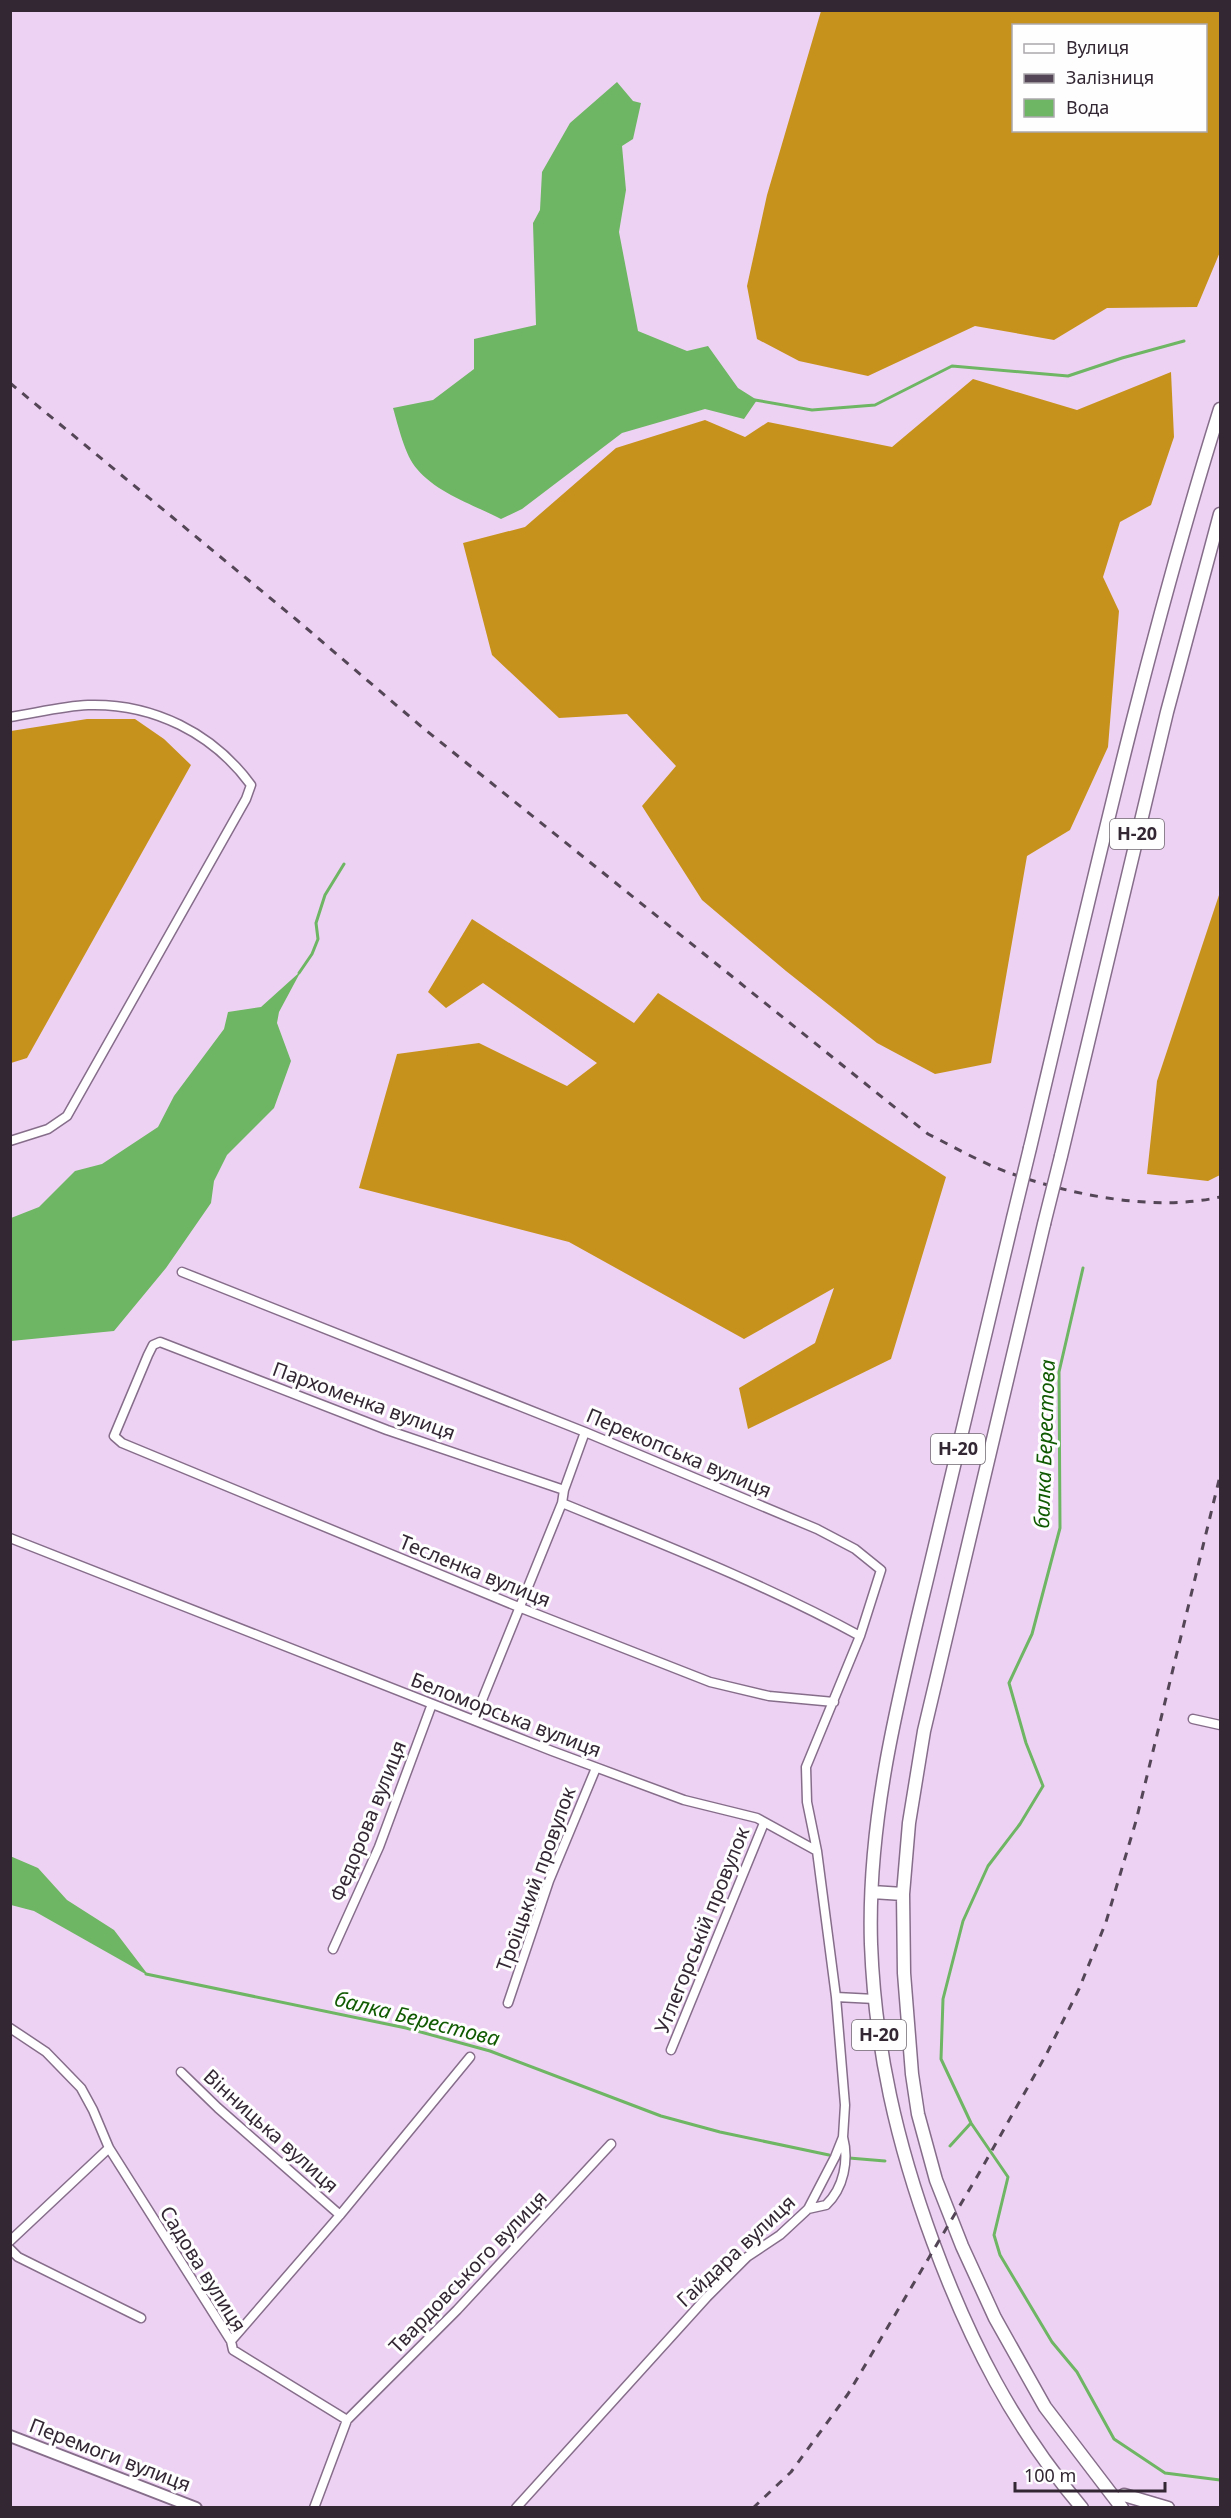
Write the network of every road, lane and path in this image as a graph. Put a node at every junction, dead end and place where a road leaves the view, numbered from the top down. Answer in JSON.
{"nodes":[{"id":1,"x":1221,"y":409,"type":"edge"},
{"id":2,"x":1221,"y":514,"type":"edge"},
{"id":3,"x":10,"y":717,"type":"edge"},
{"id":4,"x":10,"y":1141,"type":"edge"},
{"id":5,"x":182,"y":1272,"type":"dead end"},
{"id":6,"x":585,"y":1432,"type":"junction"},
{"id":7,"x":114,"y":1436,"type":"joint"},
{"id":8,"x":564,"y":1490,"type":"junction"},
{"id":9,"x":562,"y":1503,"type":"junction"},
{"id":10,"x":10,"y":1538,"type":"edge"},
{"id":11,"x":521,"y":1608,"type":"junction"},
{"id":12,"x":860,"y":1636,"type":"junction"},
{"id":13,"x":834,"y":1702,"type":"junction"},
{"id":14,"x":432,"y":1704,"type":"junction"},
{"id":15,"x":1193,"y":1719,"type":"dead end"},
{"id":16,"x":474,"y":1720,"type":"junction"},
{"id":17,"x":1221,"y":1725,"type":"edge"},
{"id":18,"x":596,"y":1768,"type":"junction"},
{"id":19,"x":764,"y":1823,"type":"junction"},
{"id":20,"x":817,"y":1851,"type":"junction"},
{"id":21,"x":872,"y":1892,"type":"junction"},
{"id":22,"x":903,"y":1894,"type":"junction"},
{"id":23,"x":333,"y":1949,"type":"dead end"},
{"id":24,"x":836,"y":1997,"type":"junction"},
{"id":25,"x":875,"y":1998,"type":"junction"},
{"id":26,"x":508,"y":2003,"type":"dead end"},
{"id":27,"x":10,"y":2028,"type":"edge"},
{"id":28,"x":671,"y":2050,"type":"dead end"},
{"id":29,"x":470,"y":2057,"type":"dead end"},
{"id":30,"x":181,"y":2072,"type":"dead end"},
{"id":31,"x":843,"y":2137,"type":"junction"},
{"id":32,"x":611,"y":2144,"type":"dead end"},
{"id":33,"x":109,"y":2148,"type":"junction"},
{"id":34,"x":808,"y":2209,"type":"junction"},
{"id":35,"x":340,"y":2215,"type":"junction"},
{"id":36,"x":10,"y":2241,"type":"edge"},
{"id":37,"x":10,"y":2249,"type":"edge"},
{"id":38,"x":141,"y":2318,"type":"dead end"},
{"id":39,"x":231,"y":2341,"type":"junction"},
{"id":40,"x":346,"y":2420,"type":"junction"},
{"id":41,"x":10,"y":2436,"type":"edge"},
{"id":42,"x":1061,"y":2483,"type":"junction"},
{"id":43,"x":1123,"y":2501,"type":"edge"},
{"id":44,"x":196,"y":2508,"type":"edge"},
{"id":45,"x":314,"y":2508,"type":"edge"},
{"id":46,"x":516,"y":2508,"type":"edge"},
{"id":47,"x":1072,"y":2508,"type":"edge"},
{"id":48,"x":1082,"y":2508,"type":"edge"},
{"id":49,"x":1136,"y":2508,"type":"edge"},
{"id":50,"x":1168,"y":2508,"type":"edge"}],
"edges":[{"from":1,"to":21,"type":"main road","number":"Н-20","bridge":true},
{"from":2,"to":22,"type":"main road","number":"Н-20","bridge":true},
{"from":3,"to":4,"type":"street"},
{"from":5,"to":6,"type":"street","name":"Перекопська вулиця"},
{"from":6,"to":8,"type":"street"},
{"from":6,"to":12,"type":"street","name":"Перекопська вулиця"},
{"from":7,"to":8,"type":"street","name":"Пархоменка вулиця"},
{"from":7,"to":11,"type":"street","name":"Тесленка вулиця"},
{"from":8,"to":9,"type":"street"},
{"from":9,"to":11,"type":"street"},
{"from":9,"to":12,"type":"street"},
{"from":10,"to":14,"type":"street","name":"Беломорська вулиця"},
{"from":11,"to":13,"type":"street","name":"Тесленка вулиця"},
{"from":11,"to":16,"type":"street"},
{"from":12,"to":13,"type":"street","name":"Перекопська вулиця"},
{"from":13,"to":20,"type":"street","name":"Перекопська вулиця"},
{"from":14,"to":16,"type":"street","name":"Беломорська вулиця"},
{"from":14,"to":23,"type":"street","name":"Федорова вулиця"},
{"from":15,"to":17,"type":"street"},
{"from":16,"to":18,"type":"street","name":"Беломорська вулиця"},
{"from":18,"to":19,"type":"street","name":"Беломорська вулиця"},
{"from":18,"to":26,"type":"street","name":"Троїцький провулок"},
{"from":19,"to":20,"type":"street","name":"Беломорська вулиця"},
{"from":19,"to":28,"type":"street","name":"Углегорськiй провулок"},
{"from":20,"to":24,"type":"street"},
{"from":21,"to":22,"type":"main road"},
{"from":21,"to":25,"type":"main road","number":"Н-20"},
{"from":22,"to":43,"type":"main road","number":"Н-20"},
{"from":24,"to":25,"type":"street"},
{"from":24,"to":31,"type":"street","name":"Гайдара вулиця"},
{"from":25,"to":42,"type":"main road","number":"Н-20"},
{"from":27,"to":33,"type":"street","name":"Садова вулиця"},
{"from":29,"to":35,"type":"street","name":"Вінницька вулиця"},
{"from":30,"to":35,"type":"street","name":"Вінницька вулиця"},
{"from":31,"to":34,"type":"street","name":"Гайдара вулиця"},
{"from":31,"to":34,"type":"street"},
{"from":32,"to":40,"type":"street","name":"Твардовського вулиця"},
{"from":33,"to":36,"type":"street"},
{"from":33,"to":39,"type":"street","name":"Садова вулиця"},
{"from":34,"to":46,"type":"street","name":"Гайдара вулиця"},
{"from":35,"to":39,"type":"street","name":"Вінницька вулиця"},
{"from":37,"to":38,"type":"street"},
{"from":39,"to":40,"type":"street","name":"Садова вулиця"},
{"from":40,"to":45,"type":"street"},
{"from":41,"to":44,"type":"main road","name":"Перемоги вулиця"},
{"from":42,"to":47,"type":"main road"},
{"from":42,"to":48,"type":"main road","number":"Н-20"},
{"from":43,"to":49,"type":"main road"},
{"from":43,"to":50,"type":"main road"}]}
